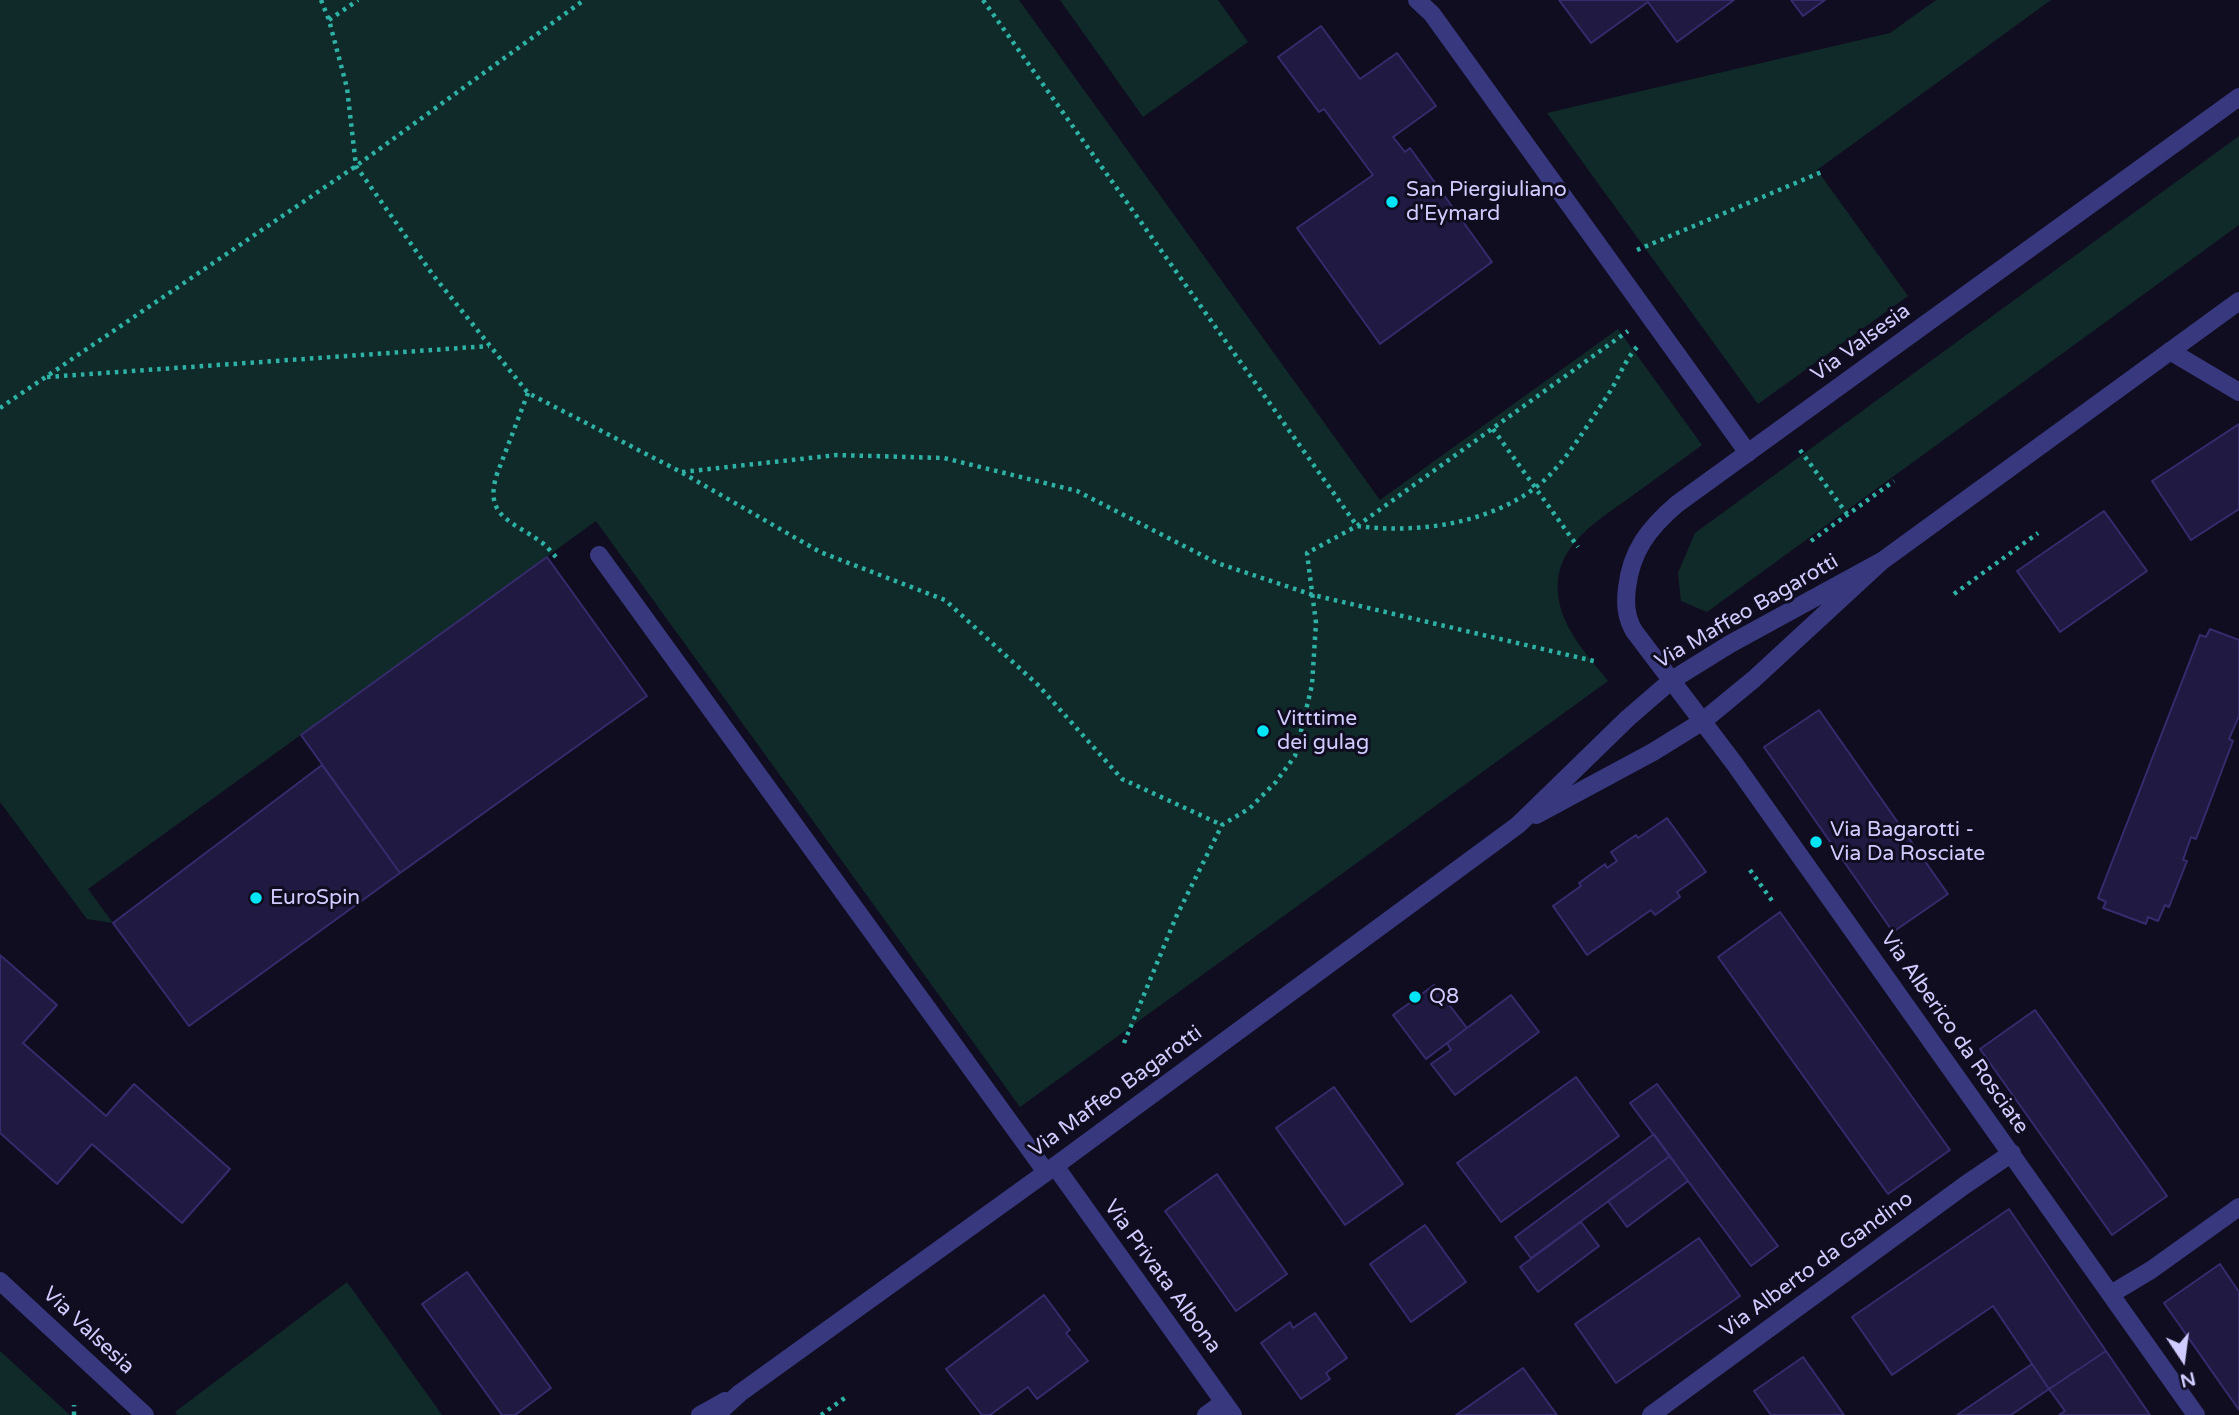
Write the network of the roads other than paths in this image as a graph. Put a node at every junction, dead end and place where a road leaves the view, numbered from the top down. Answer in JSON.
{"nodes":[{"id":1,"x":1417,"y":0,"type":"edge"},
{"id":2,"x":2239,"y":97,"type":"edge"},
{"id":3,"x":2239,"y":301,"type":"edge"},
{"id":4,"x":2170,"y":351,"type":"junction"},
{"id":5,"x":2239,"y":392,"type":"edge"},
{"id":6,"x":1748,"y":453,"type":"junction"},
{"id":7,"x":599,"y":555,"type":"dead end"},
{"id":8,"x":1882,"y":561,"type":"junction"},
{"id":9,"x":1672,"y":680,"type":"junction"},
{"id":10,"x":1703,"y":721,"type":"junction"},
{"id":11,"x":1518,"y":825,"type":"junction"},
{"id":12,"x":2012,"y":1153,"type":"junction"},
{"id":13,"x":1050,"y":1169,"type":"junction"},
{"id":14,"x":2239,"y":1207,"type":"edge"},
{"id":15,"x":0,"y":1281,"type":"edge"},
{"id":16,"x":2111,"y":1294,"type":"junction"},
{"id":17,"x":740,"y":1393,"type":"junction"},
{"id":18,"x":1228,"y":1409,"type":"edge"},
{"id":19,"x":145,"y":1415,"type":"edge"},
{"id":20,"x":700,"y":1415,"type":"edge"},
{"id":21,"x":716,"y":1415,"type":"edge"},
{"id":22,"x":1206,"y":1415,"type":"edge"},
{"id":23,"x":1651,"y":1415,"type":"edge"},
{"id":24,"x":2196,"y":1415,"type":"edge"}],
"edges":[{"from":1,"to":6,"type":"street"},
{"from":2,"to":6,"type":"street","name":"Via Valsesia"},
{"from":3,"to":4,"type":"street","name":"Via Maffeo Bagarotti"},
{"from":4,"to":5,"type":"street"},
{"from":4,"to":8,"type":"street","name":"Via Maffeo Bagarotti"},
{"from":6,"to":9,"type":"street","name":"Via Valsesia"},
{"from":7,"to":13,"type":"street","name":"Via Privata Albona"},
{"from":8,"to":9,"type":"street","name":"Via Maffeo Bagarotti"},
{"from":8,"to":10,"type":"street","name":"Via Maffeo Bagarotti"},
{"from":9,"to":10,"type":"street","name":"Via Alberico da Rosciate"},
{"from":9,"to":11,"type":"street","name":"Via Maffeo Bagarotti"},
{"from":10,"to":11,"type":"street","name":"Via Maffeo Bagarotti"},
{"from":10,"to":12,"type":"street","name":"Via Alberico da Rosciate"},
{"from":11,"to":13,"type":"street","name":"Via Maffeo Bagarotti"},
{"from":12,"to":16,"type":"street","name":"Via Alberico da Rosciate"},
{"from":12,"to":23,"type":"street","name":"Via Alberto da Gandino"},
{"from":13,"to":17,"type":"street","name":"Via Maffeo Bagarotti"},
{"from":13,"to":18,"type":"street","name":"Via Privata Albona"},
{"from":14,"to":16,"type":"street"},
{"from":15,"to":19,"type":"street","name":"Via Valsesia"},
{"from":16,"to":24,"type":"street","name":"Via Alberico da Rosciate"},
{"from":17,"to":20,"type":"street","name":"Via Maffeo Bagarotti"},
{"from":17,"to":21,"type":"street","name":"Via Maffeo Bagarotti"},
{"from":18,"to":22,"type":"street"}]}
